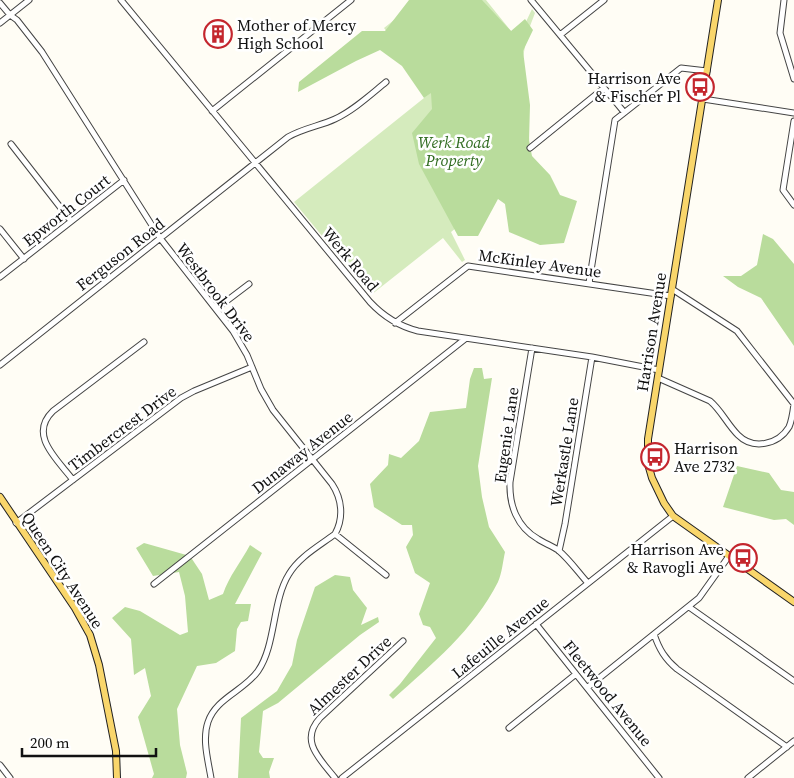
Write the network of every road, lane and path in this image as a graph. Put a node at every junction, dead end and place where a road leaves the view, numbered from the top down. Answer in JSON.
{"nodes":[{"id":1,"x":29,"y":0,"type":"edge"},
{"id":2,"x":121,"y":0,"type":"edge"},
{"id":3,"x":351,"y":0,"type":"edge"},
{"id":4,"x":531,"y":0,"type":"edge"},
{"id":5,"x":604,"y":0,"type":"edge"},
{"id":6,"x":718,"y":0,"type":"edge"},
{"id":7,"x":784,"y":0,"type":"edge"},
{"id":8,"x":0,"y":4,"type":"edge"},
{"id":9,"x":10,"y":15,"type":"junction"},
{"id":10,"x":0,"y":23,"type":"edge"},
{"id":11,"x":560,"y":35,"type":"junction"},
{"id":12,"x":707,"y":71,"type":"junction"},
{"id":13,"x":794,"y":79,"type":"edge"},
{"id":14,"x":386,"y":82,"type":"dead end"},
{"id":15,"x":604,"y":88,"type":"junction"},
{"id":16,"x":703,"y":99,"type":"junction"},
{"id":17,"x":212,"y":111,"type":"junction"},
{"id":18,"x":624,"y":112,"type":"junction"},
{"id":19,"x":794,"y":113,"type":"edge"},
{"id":20,"x":794,"y":121,"type":"edge"},
{"id":21,"x":11,"y":144,"type":"dead end"},
{"id":22,"x":530,"y":148,"type":"dead end"},
{"id":23,"x":255,"y":163,"type":"junction"},
{"id":24,"x":124,"y":180,"type":"junction"},
{"id":25,"x":794,"y":206,"type":"edge"},
{"id":26,"x":71,"y":221,"type":"junction"},
{"id":27,"x":0,"y":229,"type":"edge"},
{"id":28,"x":160,"y":238,"type":"junction"},
{"id":29,"x":24,"y":259,"type":"junction"},
{"id":30,"x":0,"y":277,"type":"edge"},
{"id":31,"x":589,"y":283,"type":"junction"},
{"id":32,"x":249,"y":284,"type":"dead end"},
{"id":33,"x":672,"y":292,"type":"junction"},
{"id":34,"x":216,"y":309,"type":"junction"},
{"id":35,"x":395,"y":323,"type":"junction"},
{"id":36,"x":465,"y":339,"type":"junction"},
{"id":37,"x":144,"y":342,"type":"dead end"},
{"id":38,"x":532,"y":348,"type":"junction"},
{"id":39,"x":592,"y":357,"type":"junction"},
{"id":40,"x":0,"y":365,"type":"edge"},
{"id":41,"x":252,"y":367,"type":"junction"},
{"id":42,"x":659,"y":370,"type":"junction"},
{"id":43,"x":658,"y":378,"type":"junction"},
{"id":44,"x":794,"y":404,"type":"edge"},
{"id":45,"x":312,"y":460,"type":"junction"},
{"id":46,"x":73,"y":480,"type":"junction"},
{"id":47,"x":0,"y":497,"type":"edge"},
{"id":48,"x":673,"y":516,"type":"junction"},
{"id":49,"x":16,"y":523,"type":"junction"},
{"id":50,"x":335,"y":534,"type":"junction"},
{"id":51,"x":559,"y":551,"type":"junction"},
{"id":52,"x":730,"y":556,"type":"junction"},
{"id":53,"x":386,"y":575,"type":"dead end"},
{"id":54,"x":587,"y":582,"type":"junction"},
{"id":55,"x":154,"y":584,"type":"dead end"},
{"id":56,"x":794,"y":602,"type":"edge"},
{"id":57,"x":689,"y":608,"type":"junction"},
{"id":58,"x":536,"y":624,"type":"junction"},
{"id":59,"x":654,"y":634,"type":"junction"},
{"id":60,"x":403,"y":641,"type":"dead end"},
{"id":61,"x":576,"y":674,"type":"junction"},
{"id":62,"x":794,"y":681,"type":"edge"},
{"id":63,"x":588,"y":687,"type":"junction"},
{"id":64,"x":509,"y":728,"type":"dead end"},
{"id":65,"x":794,"y":741,"type":"edge"},
{"id":66,"x":787,"y":746,"type":"junction"},
{"id":67,"x":0,"y":765,"type":"edge"},
{"id":68,"x":10,"y":778,"type":"edge"},
{"id":69,"x":117,"y":778,"type":"edge"},
{"id":70,"x":211,"y":778,"type":"edge"},
{"id":71,"x":335,"y":778,"type":"edge"},
{"id":72,"x":342,"y":778,"type":"edge"},
{"id":73,"x":660,"y":778,"type":"edge"},
{"id":74,"x":748,"y":778,"type":"edge"}],
"edges":[{"from":1,"to":9,"type":"street"},
{"from":2,"to":17,"type":"street","name":"Werk Road"},
{"from":3,"to":17,"type":"street"},
{"from":4,"to":11,"type":"street"},
{"from":5,"to":11,"type":"street"},
{"from":6,"to":12,"type":"main road","name":"Harrison Avenue"},
{"from":7,"to":13,"type":"street"},
{"from":8,"to":9,"type":"street","name":"Westbrook Drive"},
{"from":9,"to":10,"type":"street"},
{"from":9,"to":24,"type":"street","name":"Westbrook Drive"},
{"from":11,"to":15,"type":"street"},
{"from":12,"to":16,"type":"main road","name":"Harrison Avenue"},
{"from":12,"to":18,"type":"street"},
{"from":14,"to":23,"type":"street","name":"Ferguson Road"},
{"from":15,"to":18,"type":"street"},
{"from":15,"to":22,"type":"street"},
{"from":16,"to":19,"type":"street"},
{"from":16,"to":33,"type":"main road","name":"Harrison Avenue"},
{"from":17,"to":23,"type":"street","name":"Werk Road"},
{"from":18,"to":31,"type":"street"},
{"from":20,"to":25,"type":"street"},
{"from":21,"to":26,"type":"street"},
{"from":23,"to":28,"type":"street","name":"Ferguson Road"},
{"from":23,"to":35,"type":"street","name":"Werk Road"},
{"from":24,"to":26,"type":"street","name":"Epworth Court"},
{"from":24,"to":28,"type":"street","name":"Westbrook Drive"},
{"from":26,"to":29,"type":"street","name":"Epworth Court"},
{"from":27,"to":29,"type":"street"},
{"from":28,"to":34,"type":"street","name":"Westbrook Drive"},
{"from":28,"to":40,"type":"street","name":"Ferguson Road"},
{"from":29,"to":30,"type":"street","name":"Epworth Court"},
{"from":31,"to":33,"type":"street","name":"McKinley Avenue"},
{"from":31,"to":35,"type":"street","name":"McKinley Avenue"},
{"from":32,"to":34,"type":"street"},
{"from":33,"to":42,"type":"main road","name":"Harrison Avenue"},
{"from":33,"to":44,"type":"street","name":"McKinley Avenue"},
{"from":34,"to":41,"type":"street","name":"Westbrook Drive"},
{"from":35,"to":36,"type":"street","name":"Werk Road"},
{"from":36,"to":38,"type":"street","name":"Werk Road"},
{"from":36,"to":45,"type":"street","name":"Dunaway Avenue"},
{"from":37,"to":46,"type":"street"},
{"from":38,"to":39,"type":"street","name":"Werk Road"},
{"from":38,"to":51,"type":"street","name":"Eugenie Lane"},
{"from":39,"to":42,"type":"street","name":"Werk Road"},
{"from":39,"to":51,"type":"street","name":"Werkastle Lane"},
{"from":41,"to":45,"type":"street","name":"Westbrook Drive"},
{"from":41,"to":46,"type":"street","name":"Timbercrest Drive"},
{"from":42,"to":43,"type":"main road","name":"Harrison Avenue"},
{"from":43,"to":44,"type":"street"},
{"from":43,"to":48,"type":"main road","name":"Harrison Avenue"},
{"from":45,"to":50,"type":"street","name":"Westbrook Drive"},
{"from":45,"to":55,"type":"street","name":"Dunaway Avenue"},
{"from":46,"to":49,"type":"street","name":"Timbercrest Drive"},
{"from":47,"to":49,"type":"main road","name":"Queen City Avenue"},
{"from":48,"to":52,"type":"main road","name":"Harrison Avenue"},
{"from":48,"to":54,"type":"street","name":"Lafeuille Avenue"},
{"from":49,"to":69,"type":"main road","name":"Queen City Avenue"},
{"from":50,"to":53,"type":"street"},
{"from":50,"to":70,"type":"street"},
{"from":51,"to":54,"type":"street","name":"Eugenie Lane"},
{"from":52,"to":56,"type":"main road","name":"Harrison Avenue"},
{"from":52,"to":57,"type":"street"},
{"from":54,"to":58,"type":"street","name":"Lafeuille Avenue"},
{"from":57,"to":59,"type":"street"},
{"from":57,"to":62,"type":"street"},
{"from":58,"to":61,"type":"street","name":"Fleetwood Avenue"},
{"from":58,"to":72,"type":"street","name":"Lafeuille Avenue"},
{"from":59,"to":63,"type":"street"},
{"from":59,"to":66,"type":"street"},
{"from":60,"to":71,"type":"street","name":"Almester Drive"},
{"from":61,"to":63,"type":"street","name":"Fleetwood Avenue"},
{"from":61,"to":64,"type":"street"},
{"from":63,"to":73,"type":"street","name":"Fleetwood Avenue"},
{"from":65,"to":66,"type":"street"},
{"from":66,"to":74,"type":"street"},
{"from":67,"to":68,"type":"street"}]}
